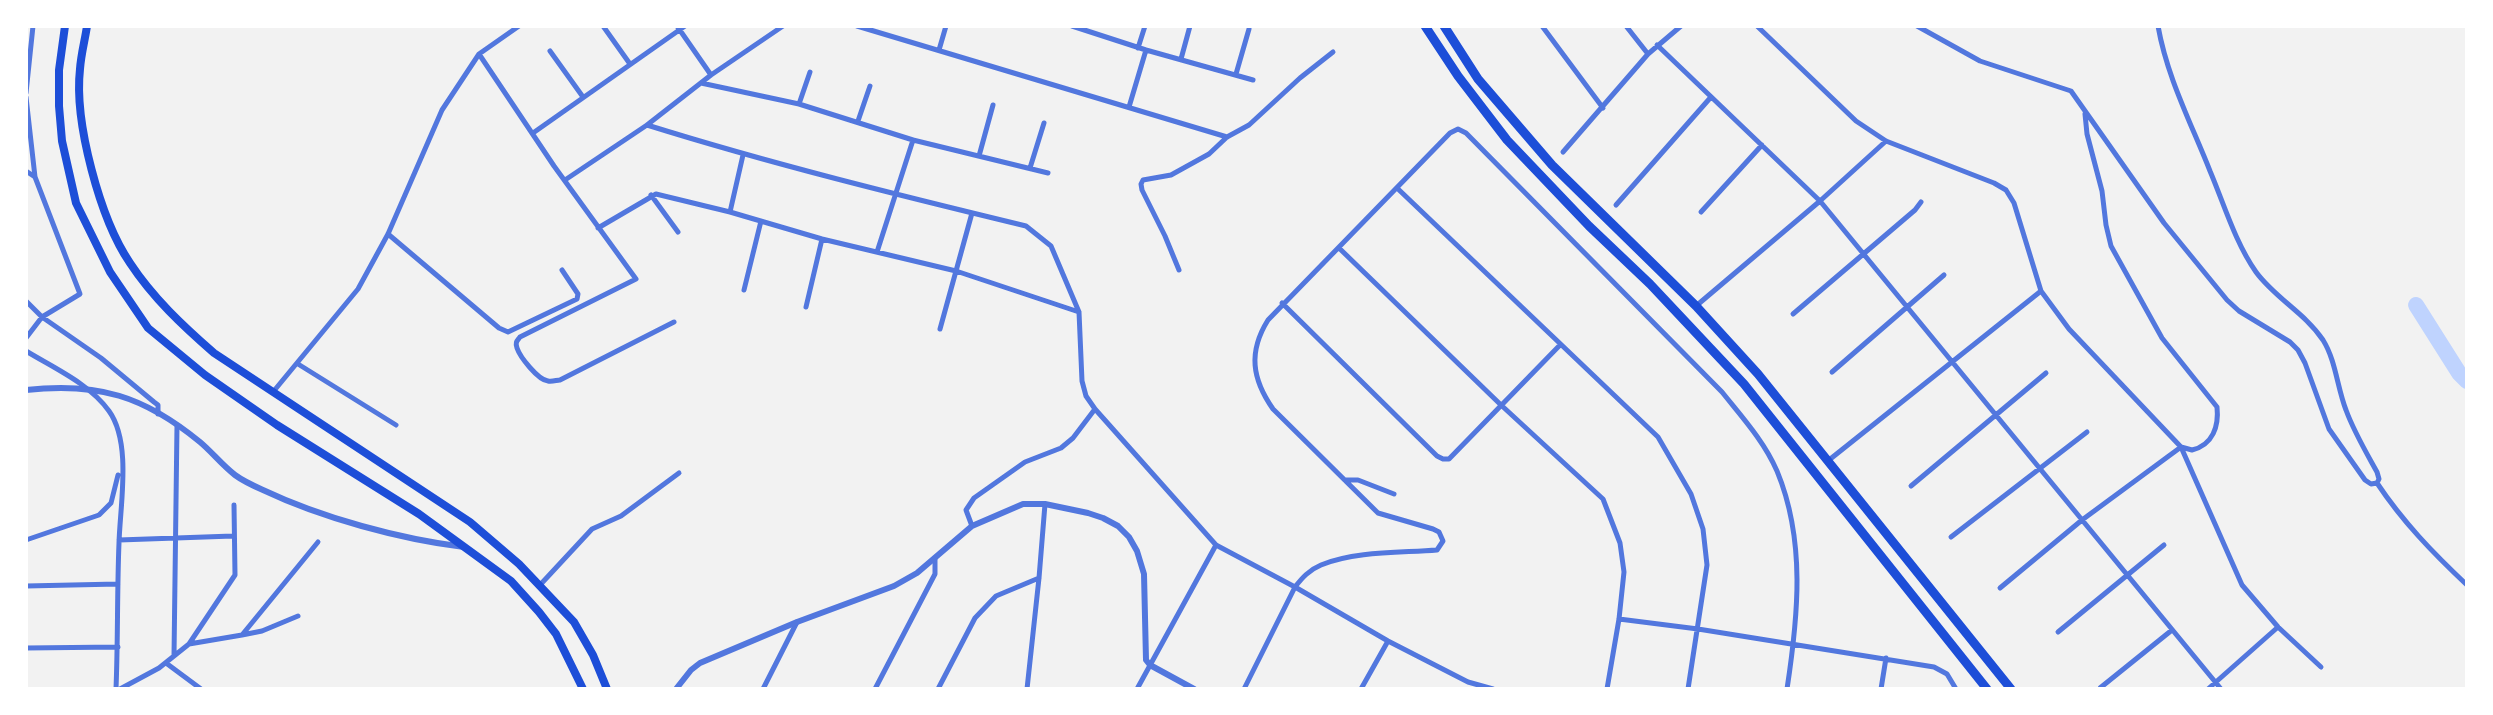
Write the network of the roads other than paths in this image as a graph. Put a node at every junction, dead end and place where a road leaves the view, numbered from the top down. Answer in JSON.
{"nodes":[{"id":1,"x":33,"y":26,"type":"edge"},
{"id":2,"x":65,"y":26,"type":"edge"},
{"id":3,"x":87,"y":26,"type":"edge"},
{"id":4,"x":519,"y":26,"type":"edge"},
{"id":5,"x":603,"y":26,"type":"edge"},
{"id":6,"x":783,"y":26,"type":"edge"},
{"id":7,"x":857,"y":26,"type":"edge"},
{"id":8,"x":946,"y":26,"type":"edge"},
{"id":9,"x":1072,"y":26,"type":"edge"},
{"id":10,"x":1144,"y":26,"type":"edge"},
{"id":11,"x":1190,"y":26,"type":"edge"},
{"id":12,"x":1444,"y":26,"type":"edge"},
{"id":13,"x":1542,"y":26,"type":"edge"},
{"id":14,"x":1626,"y":26,"type":"edge"},
{"id":15,"x":1681,"y":26,"type":"edge"},
{"id":16,"x":1757,"y":26,"type":"edge"},
{"id":17,"x":1917,"y":26,"type":"edge"},
{"id":18,"x":2158,"y":26,"type":"edge"},
{"id":19,"x":681,"y":28,"type":"edge"},
{"id":20,"x":1250,"y":29,"type":"dead end"},
{"id":21,"x":1427,"y":30,"type":"edge"},
{"id":22,"x":1657,"y":45,"type":"junction"},
{"id":23,"x":1138,"y":48,"type":"junction"},
{"id":24,"x":939,"y":50,"type":"junction"},
{"id":25,"x":1146,"y":50,"type":"junction"},
{"id":26,"x":550,"y":51,"type":"dead end"},
{"id":27,"x":1333,"y":52,"type":"dead end"},
{"id":28,"x":479,"y":54,"type":"junction"},
{"id":29,"x":1648,"y":54,"type":"junction"},
{"id":30,"x":1181,"y":59,"type":"junction"},
{"id":31,"x":630,"y":64,"type":"junction"},
{"id":32,"x":810,"y":72,"type":"dead end"},
{"id":33,"x":1236,"y":74,"type":"junction"},
{"id":34,"x":711,"y":75,"type":"junction"},
{"id":35,"x":1253,"y":79,"type":"dead end"},
{"id":36,"x":701,"y":83,"type":"junction"},
{"id":37,"x":870,"y":86,"type":"dead end"},
{"id":38,"x":26,"y":95,"type":"edge"},
{"id":39,"x":583,"y":97,"type":"junction"},
{"id":40,"x":1711,"y":97,"type":"junction"},
{"id":41,"x":799,"y":104,"type":"junction"},
{"id":42,"x":993,"y":104,"type":"dead end"},
{"id":43,"x":1129,"y":107,"type":"junction"},
{"id":44,"x":1603,"y":108,"type":"junction"},
{"id":45,"x":2085,"y":112,"type":"junction"},
{"id":46,"x":859,"y":121,"type":"junction"},
{"id":47,"x":1044,"y":123,"type":"dead end"},
{"id":48,"x":647,"y":125,"type":"junction"},
{"id":49,"x":533,"y":133,"type":"junction"},
{"id":50,"x":1227,"y":137,"type":"junction"},
{"id":51,"x":913,"y":140,"type":"junction"},
{"id":52,"x":1886,"y":141,"type":"junction"},
{"id":53,"x":1762,"y":145,"type":"junction"},
{"id":54,"x":1563,"y":152,"type":"dead end"},
{"id":55,"x":743,"y":155,"type":"junction"},
{"id":56,"x":979,"y":156,"type":"junction"},
{"id":57,"x":1030,"y":169,"type":"junction"},
{"id":58,"x":26,"y":171,"type":"edge"},
{"id":59,"x":1048,"y":173,"type":"dead end"},
{"id":60,"x":35,"y":177,"type":"junction"},
{"id":61,"x":565,"y":180,"type":"junction"},
{"id":62,"x":1397,"y":188,"type":"junction"},
{"id":63,"x":653,"y":195,"type":"junction"},
{"id":64,"x":896,"y":195,"type":"junction"},
{"id":65,"x":1820,"y":201,"type":"junction"},
{"id":66,"x":1921,"y":202,"type":"dead end"},
{"id":67,"x":1616,"y":205,"type":"dead end"},
{"id":68,"x":730,"y":212,"type":"junction"},
{"id":69,"x":1701,"y":212,"type":"dead end"},
{"id":70,"x":972,"y":213,"type":"junction"},
{"id":71,"x":761,"y":221,"type":"junction"},
{"id":72,"x":598,"y":228,"type":"junction"},
{"id":73,"x":678,"y":232,"type":"dead end"},
{"id":74,"x":388,"y":234,"type":"junction"},
{"id":75,"x":822,"y":239,"type":"junction"},
{"id":76,"x":1339,"y":248,"type":"junction"},
{"id":77,"x":877,"y":252,"type":"junction"},
{"id":78,"x":1862,"y":254,"type":"junction"},
{"id":79,"x":562,"y":270,"type":"dead end"},
{"id":80,"x":1179,"y":270,"type":"dead end"},
{"id":81,"x":956,"y":271,"type":"junction"},
{"id":82,"x":1944,"y":275,"type":"dead end"},
{"id":83,"x":744,"y":290,"type":"dead end"},
{"id":84,"x":2041,"y":290,"type":"junction"},
{"id":85,"x":26,"y":301,"type":"edge"},
{"id":86,"x":1282,"y":303,"type":"junction"},
{"id":87,"x":1696,"y":306,"type":"junction"},
{"id":88,"x":806,"y":307,"type":"dead end"},
{"id":89,"x":1906,"y":308,"type":"junction"},
{"id":90,"x":1079,"y":312,"type":"junction"},
{"id":91,"x":1793,"y":314,"type":"dead end"},
{"id":92,"x":42,"y":317,"type":"junction"},
{"id":93,"x":674,"y":322,"type":"dead end"},
{"id":94,"x":940,"y":329,"type":"dead end"},
{"id":95,"x":26,"y":338,"type":"edge"},
{"id":96,"x":1560,"y":345,"type":"junction"},
{"id":97,"x":26,"y":351,"type":"edge"},
{"id":98,"x":1951,"y":362,"type":"junction"},
{"id":99,"x":298,"y":364,"type":"junction"},
{"id":100,"x":1832,"y":373,"type":"dead end"},
{"id":101,"x":2046,"y":373,"type":"dead end"},
{"id":102,"x":83,"y":387,"type":"junction"},
{"id":103,"x":26,"y":390,"type":"edge"},
{"id":104,"x":273,"y":391,"type":"junction"},
{"id":105,"x":1501,"y":405,"type":"junction"},
{"id":106,"x":1095,"y":409,"type":"junction"},
{"id":107,"x":158,"y":414,"type":"junction"},
{"id":108,"x":1995,"y":415,"type":"junction"},
{"id":109,"x":177,"y":425,"type":"junction"},
{"id":110,"x":396,"y":425,"type":"dead end"},
{"id":111,"x":2087,"y":432,"type":"dead end"},
{"id":112,"x":2181,"y":447,"type":"junction"},
{"id":113,"x":1829,"y":460,"type":"junction"},
{"id":114,"x":121,"y":463,"type":"junction"},
{"id":115,"x":2039,"y":470,"type":"junction"},
{"id":116,"x":679,"y":472,"type":"dead end"},
{"id":117,"x":1345,"y":480,"type":"junction"},
{"id":118,"x":2377,"y":483,"type":"junction"},
{"id":119,"x":1911,"y":486,"type":"dead end"},
{"id":120,"x":1394,"y":494,"type":"dead end"},
{"id":121,"x":1045,"y":504,"type":"junction"},
{"id":122,"x":234,"y":505,"type":"dead end"},
{"id":123,"x":2082,"y":520,"type":"junction"},
{"id":124,"x":972,"y":526,"type":"junction"},
{"id":125,"x":233,"y":536,"type":"junction"},
{"id":126,"x":177,"y":537,"type":"junction"},
{"id":127,"x":1951,"y":537,"type":"dead end"},
{"id":128,"x":118,"y":540,"type":"junction"},
{"id":129,"x":26,"y":541,"type":"edge"},
{"id":130,"x":318,"y":542,"type":"dead end"},
{"id":131,"x":1216,"y":545,"type":"junction"},
{"id":132,"x":2164,"y":545,"type":"dead end"},
{"id":133,"x":465,"y":547,"type":"junction"},
{"id":134,"x":935,"y":559,"type":"junction"},
{"id":135,"x":2128,"y":575,"type":"junction"},
{"id":136,"x":1039,"y":578,"type":"junction"},
{"id":137,"x":118,"y":584,"type":"junction"},
{"id":138,"x":540,"y":585,"type":"junction"},
{"id":139,"x":26,"y":586,"type":"edge"},
{"id":140,"x":1295,"y":586,"type":"junction"},
{"id":141,"x":2467,"y":586,"type":"edge"},
{"id":142,"x":2000,"y":588,"type":"dead end"},
{"id":143,"x":298,"y":616,"type":"dead end"},
{"id":144,"x":1619,"y":619,"type":"junction"},
{"id":145,"x":797,"y":622,"type":"junction"},
{"id":146,"x":2278,"y":627,"type":"junction"},
{"id":147,"x":1698,"y":629,"type":"junction"},
{"id":148,"x":2172,"y":630,"type":"junction"},
{"id":149,"x":2058,"y":632,"type":"dead end"},
{"id":150,"x":1944,"y":634,"type":"junction"},
{"id":151,"x":242,"y":635,"type":"junction"},
{"id":152,"x":1388,"y":641,"type":"junction"},
{"id":153,"x":189,"y":643,"type":"junction"},
{"id":154,"x":1794,"y":645,"type":"junction"},
{"id":155,"x":118,"y":647,"type":"junction"},
{"id":156,"x":26,"y":648,"type":"edge"},
{"id":157,"x":1979,"y":650,"type":"junction"},
{"id":158,"x":174,"y":657,"type":"junction"},
{"id":159,"x":1886,"y":658,"type":"junction"},
{"id":160,"x":166,"y":663,"type":"junction"},
{"id":161,"x":1150,"y":665,"type":"junction"},
{"id":162,"x":2321,"y":667,"type":"dead end"},
{"id":163,"x":1468,"y":682,"type":"junction"},
{"id":164,"x":2216,"y":682,"type":"junction"},
{"id":165,"x":2100,"y":688,"type":"edge"},
{"id":166,"x":118,"y":689,"type":"edge"},
{"id":167,"x":201,"y":689,"type":"edge"},
{"id":168,"x":583,"y":689,"type":"edge"},
{"id":169,"x":607,"y":689,"type":"edge"},
{"id":170,"x":676,"y":689,"type":"edge"},
{"id":171,"x":763,"y":689,"type":"edge"},
{"id":172,"x":875,"y":689,"type":"edge"},
{"id":173,"x":938,"y":689,"type":"edge"},
{"id":174,"x":1027,"y":689,"type":"edge"},
{"id":175,"x":1137,"y":689,"type":"edge"},
{"id":176,"x":1194,"y":689,"type":"edge"},
{"id":177,"x":1244,"y":689,"type":"edge"},
{"id":178,"x":1361,"y":689,"type":"edge"},
{"id":179,"x":1464,"y":689,"type":"edge"},
{"id":180,"x":1493,"y":689,"type":"edge"},
{"id":181,"x":1607,"y":689,"type":"edge"},
{"id":182,"x":1688,"y":689,"type":"edge"},
{"id":183,"x":1787,"y":689,"type":"edge"},
{"id":184,"x":1881,"y":689,"type":"edge"},
{"id":185,"x":1956,"y":689,"type":"edge"},
{"id":186,"x":1987,"y":689,"type":"edge"},
{"id":187,"x":2011,"y":689,"type":"edge"},
{"id":188,"x":2208,"y":689,"type":"edge"},
{"id":189,"x":2221,"y":689,"type":"edge"}],
"edges":[{"from":1,"to":38,"type":"street"},
{"from":2,"to":133,"type":"main road"},
{"from":3,"to":104,"type":"main road"},
{"from":4,"to":28,"type":"street"},
{"from":5,"to":31,"type":"street"},
{"from":6,"to":34,"type":"street"},
{"from":7,"to":24,"type":"street"},
{"from":8,"to":24,"type":"street"},
{"from":9,"to":23,"type":"street"},
{"from":10,"to":23,"type":"street"},
{"from":11,"to":30,"type":"street"},
{"from":12,"to":87,"type":"highway"},
{"from":13,"to":44,"type":"street"},
{"from":14,"to":29,"type":"street"},
{"from":15,"to":22,"type":"street"},
{"from":16,"to":52,"type":"street"},
{"from":17,"to":45,"type":"street"},
{"from":18,"to":118,"type":"street"},
{"from":19,"to":31,"type":"street"},
{"from":19,"to":34,"type":"street"},
{"from":20,"to":33,"type":"street"},
{"from":21,"to":150,"type":"highway"},
{"from":22,"to":29,"type":"street"},
{"from":22,"to":40,"type":"street"},
{"from":23,"to":25,"type":"street"},
{"from":24,"to":43,"type":"street"},
{"from":25,"to":30,"type":"street"},
{"from":25,"to":43,"type":"street"},
{"from":26,"to":39,"type":"street"},
{"from":27,"to":50,"type":"street"},
{"from":28,"to":49,"type":"street"},
{"from":28,"to":74,"type":"street"},
{"from":29,"to":44,"type":"street"},
{"from":30,"to":33,"type":"street"},
{"from":31,"to":39,"type":"street"},
{"from":32,"to":41,"type":"street"},
{"from":33,"to":35,"type":"street"},
{"from":34,"to":36,"type":"street"},
{"from":36,"to":41,"type":"street"},
{"from":36,"to":48,"type":"street"},
{"from":37,"to":46,"type":"street"},
{"from":38,"to":60,"type":"street"},
{"from":39,"to":49,"type":"street"},
{"from":40,"to":53,"type":"street"},
{"from":40,"to":67,"type":"street"},
{"from":41,"to":46,"type":"street"},
{"from":42,"to":56,"type":"street"},
{"from":43,"to":50,"type":"street"},
{"from":44,"to":54,"type":"street"},
{"from":45,"to":112,"type":"street"},
{"from":45,"to":118,"type":"street"},
{"from":46,"to":51,"type":"street"},
{"from":47,"to":57,"type":"street"},
{"from":48,"to":55,"type":"street"},
{"from":48,"to":61,"type":"street"},
{"from":49,"to":61,"type":"street"},
{"from":50,"to":80,"type":"street"},
{"from":51,"to":56,"type":"street"},
{"from":51,"to":64,"type":"street"},
{"from":52,"to":65,"type":"street"},
{"from":52,"to":84,"type":"street"},
{"from":53,"to":65,"type":"street"},
{"from":53,"to":69,"type":"street"},
{"from":55,"to":64,"type":"street"},
{"from":55,"to":68,"type":"street"},
{"from":56,"to":57,"type":"street"},
{"from":57,"to":59,"type":"street"},
{"from":58,"to":60,"type":"street"},
{"from":60,"to":92,"type":"street"},
{"from":61,"to":72,"type":"street"},
{"from":62,"to":76,"type":"street"},
{"from":62,"to":96,"type":"street"},
{"from":62,"to":154,"type":"street"},
{"from":63,"to":68,"type":"street"},
{"from":63,"to":72,"type":"street"},
{"from":63,"to":73,"type":"street"},
{"from":64,"to":70,"type":"street"},
{"from":64,"to":77,"type":"street"},
{"from":65,"to":78,"type":"street"},
{"from":65,"to":87,"type":"street"},
{"from":66,"to":78,"type":"street"},
{"from":68,"to":71,"type":"street"},
{"from":70,"to":81,"type":"street"},
{"from":70,"to":90,"type":"street"},
{"from":71,"to":75,"type":"street"},
{"from":71,"to":83,"type":"street"},
{"from":72,"to":93,"type":"street"},
{"from":74,"to":79,"type":"street"},
{"from":74,"to":99,"type":"street"},
{"from":75,"to":77,"type":"street"},
{"from":75,"to":88,"type":"street"},
{"from":76,"to":86,"type":"street"},
{"from":76,"to":105,"type":"street"},
{"from":77,"to":81,"type":"street"},
{"from":78,"to":89,"type":"street"},
{"from":78,"to":91,"type":"street"},
{"from":81,"to":90,"type":"street"},
{"from":81,"to":94,"type":"street"},
{"from":82,"to":89,"type":"street"},
{"from":84,"to":98,"type":"street"},
{"from":84,"to":112,"type":"street"},
{"from":85,"to":92,"type":"street"},
{"from":86,"to":105,"type":"street"},
{"from":86,"to":117,"type":"street"},
{"from":87,"to":113,"type":"highway"},
{"from":89,"to":98,"type":"street"},
{"from":89,"to":100,"type":"street"},
{"from":90,"to":106,"type":"street"},
{"from":92,"to":95,"type":"street"},
{"from":92,"to":107,"type":"street"},
{"from":96,"to":105,"type":"street"},
{"from":96,"to":147,"type":"street"},
{"from":97,"to":102,"type":"street"},
{"from":98,"to":108,"type":"street"},
{"from":98,"to":113,"type":"street"},
{"from":99,"to":104,"type":"street"},
{"from":99,"to":110,"type":"street"},
{"from":101,"to":108,"type":"street"},
{"from":102,"to":103,"type":"street"},
{"from":102,"to":107,"type":"street"},
{"from":102,"to":114,"type":"street"},
{"from":104,"to":138,"type":"main road"},
{"from":105,"to":144,"type":"street"},
{"from":106,"to":124,"type":"street"},
{"from":106,"to":131,"type":"street"},
{"from":107,"to":109,"type":"street"},
{"from":108,"to":115,"type":"street"},
{"from":108,"to":119,"type":"street"},
{"from":109,"to":126,"type":"street"},
{"from":109,"to":133,"type":"street"},
{"from":111,"to":115,"type":"street"},
{"from":112,"to":123,"type":"street"},
{"from":112,"to":146,"type":"street"},
{"from":113,"to":157,"type":"highway"},
{"from":114,"to":128,"type":"street"},
{"from":114,"to":129,"type":"street"},
{"from":115,"to":123,"type":"street"},
{"from":115,"to":127,"type":"street"},
{"from":116,"to":138,"type":"street"},
{"from":117,"to":120,"type":"street"},
{"from":117,"to":140,"type":"street"},
{"from":118,"to":141,"type":"street"},
{"from":121,"to":124,"type":"street"},
{"from":121,"to":136,"type":"street"},
{"from":121,"to":161,"type":"street"},
{"from":122,"to":125,"type":"street"},
{"from":123,"to":135,"type":"street"},
{"from":123,"to":142,"type":"street"},
{"from":124,"to":134,"type":"street"},
{"from":125,"to":126,"type":"street"},
{"from":125,"to":153,"type":"street"},
{"from":126,"to":128,"type":"street"},
{"from":126,"to":158,"type":"street"},
{"from":128,"to":137,"type":"street"},
{"from":130,"to":151,"type":"street"},
{"from":131,"to":140,"type":"street"},
{"from":131,"to":161,"type":"street"},
{"from":132,"to":135,"type":"street"},
{"from":133,"to":168,"type":"main road"},
{"from":134,"to":145,"type":"street"},
{"from":134,"to":172,"type":"street"},
{"from":135,"to":148,"type":"street"},
{"from":135,"to":149,"type":"street"},
{"from":136,"to":173,"type":"street"},
{"from":136,"to":174,"type":"street"},
{"from":137,"to":139,"type":"street"},
{"from":137,"to":155,"type":"street"},
{"from":138,"to":169,"type":"main road"},
{"from":140,"to":152,"type":"street"},
{"from":140,"to":177,"type":"street"},
{"from":143,"to":151,"type":"street"},
{"from":144,"to":147,"type":"street"},
{"from":144,"to":181,"type":"street"},
{"from":145,"to":170,"type":"street"},
{"from":145,"to":171,"type":"street"},
{"from":146,"to":162,"type":"street"},
{"from":146,"to":164,"type":"street"},
{"from":147,"to":154,"type":"street"},
{"from":147,"to":182,"type":"street"},
{"from":148,"to":164,"type":"street"},
{"from":148,"to":165,"type":"street"},
{"from":150,"to":157,"type":"highway"},
{"from":150,"to":186,"type":"highway"},
{"from":151,"to":153,"type":"street"},
{"from":152,"to":163,"type":"street"},
{"from":152,"to":178,"type":"street"},
{"from":153,"to":158,"type":"street"},
{"from":154,"to":159,"type":"street"},
{"from":154,"to":183,"type":"street"},
{"from":155,"to":156,"type":"street"},
{"from":155,"to":166,"type":"street"},
{"from":157,"to":187,"type":"highway"},
{"from":158,"to":160,"type":"street"},
{"from":159,"to":184,"type":"street"},
{"from":159,"to":185,"type":"street"},
{"from":160,"to":166,"type":"street"},
{"from":160,"to":167,"type":"street"},
{"from":161,"to":175,"type":"street"},
{"from":161,"to":176,"type":"street"},
{"from":163,"to":179,"type":"street"},
{"from":163,"to":180,"type":"street"},
{"from":164,"to":188,"type":"street"},
{"from":164,"to":189,"type":"street"}]}
